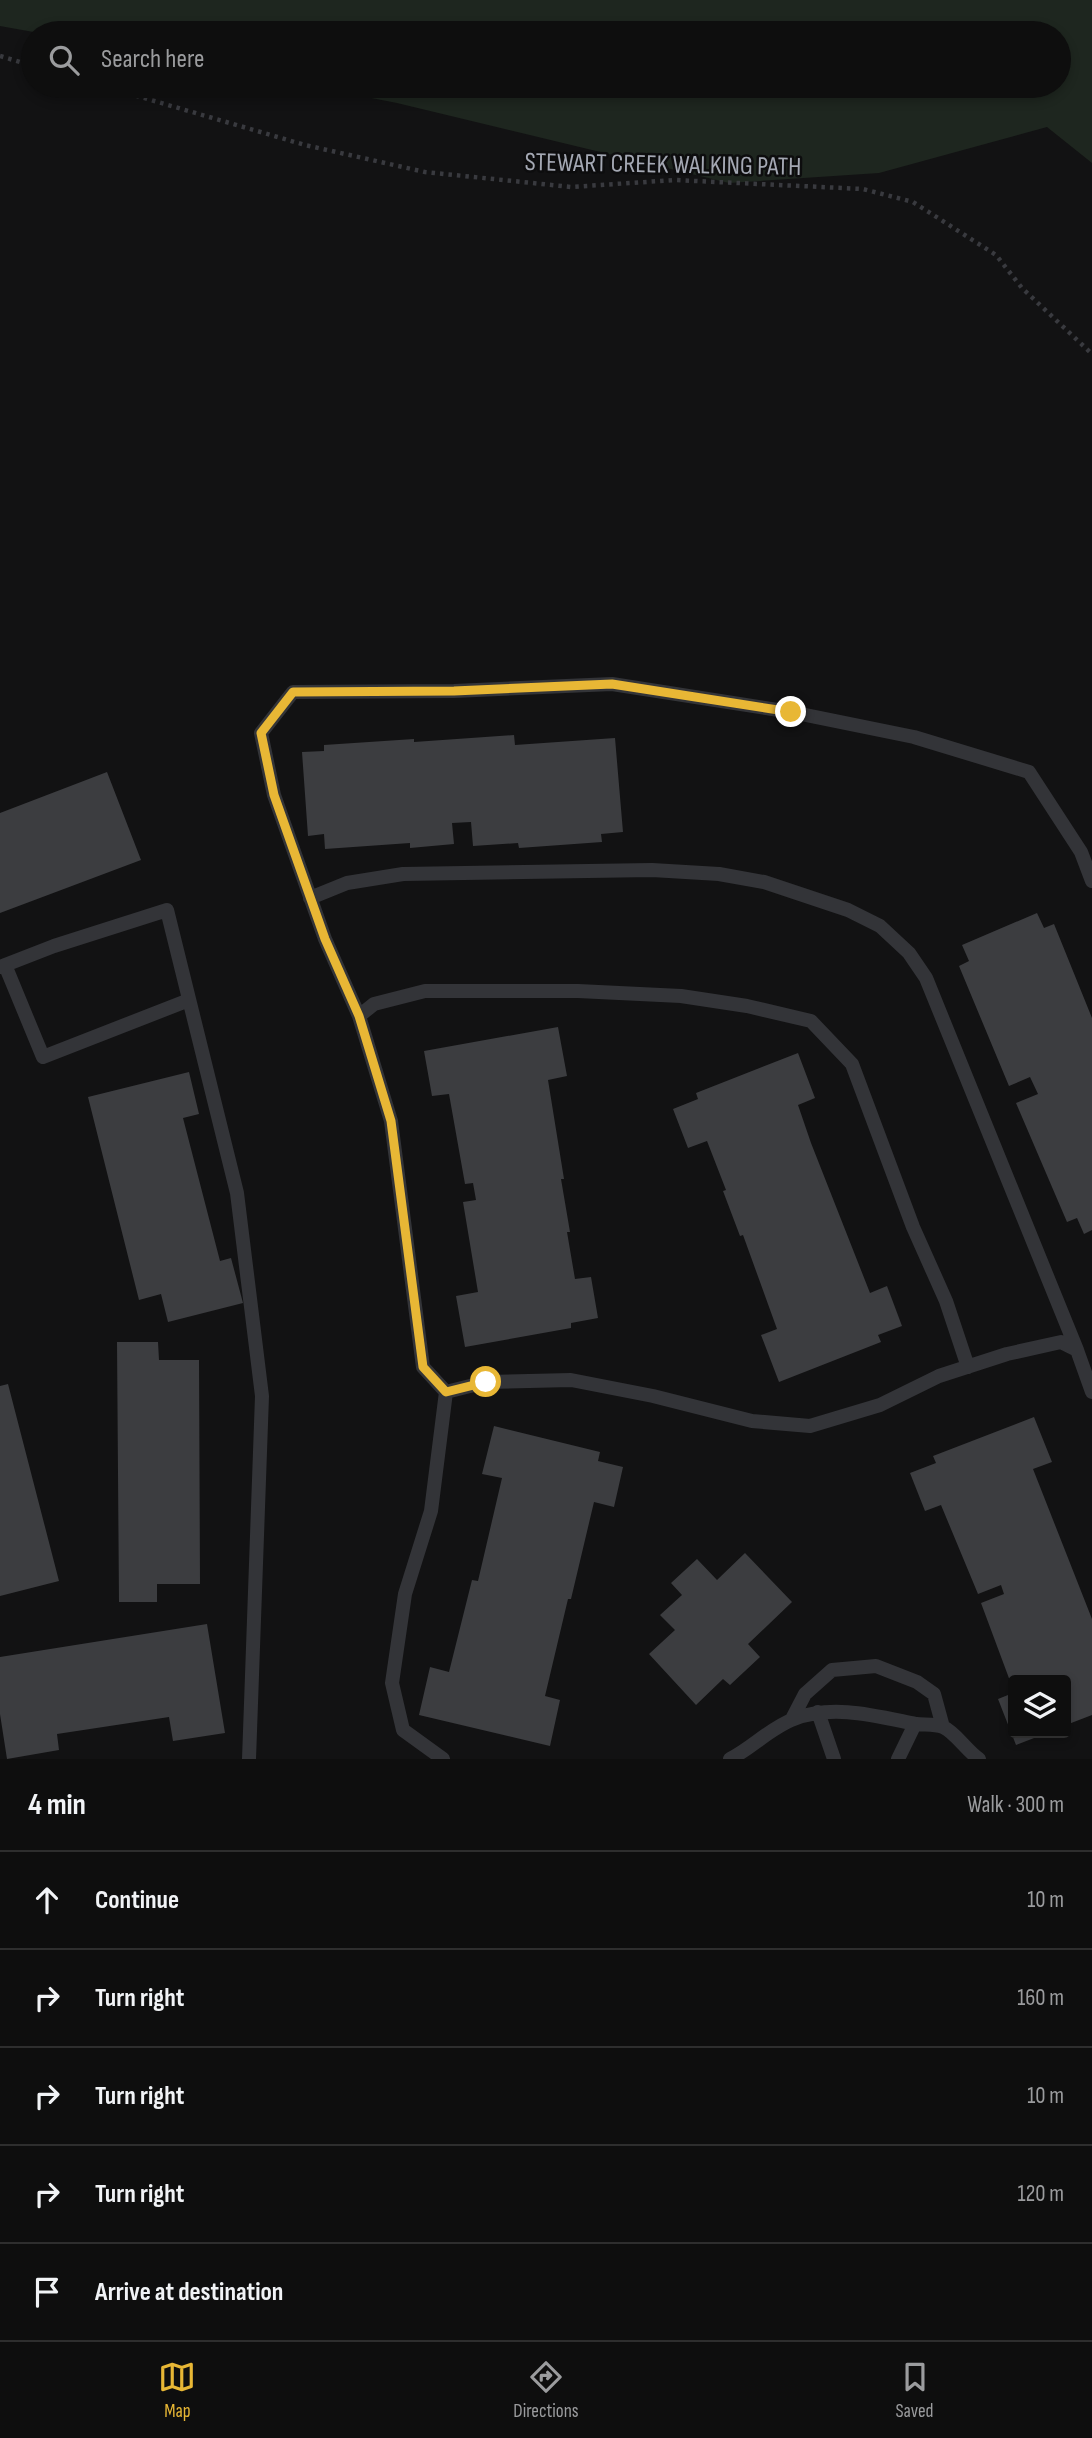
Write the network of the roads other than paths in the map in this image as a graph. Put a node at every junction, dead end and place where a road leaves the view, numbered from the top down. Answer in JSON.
{"nodes":[{"id":1,"x":1092,"y":881,"type":"edge"},
{"id":2,"x":310,"y":898,"type":"junction"},
{"id":3,"x":3,"y":966,"type":"edge"},
{"id":4,"x":189,"y":1000,"type":"junction"},
{"id":5,"x":359,"y":1016,"type":"junction"},
{"id":6,"x":1077,"y":1350,"type":"junction"},
{"id":7,"x":968,"y":1367,"type":"junction"},
{"id":8,"x":446,"y":1392,"type":"junction"},
{"id":9,"x":1092,"y":1392,"type":"edge"},
{"id":10,"x":818,"y":1712,"type":"junction"},
{"id":11,"x":792,"y":1719,"type":"junction"},
{"id":12,"x":915,"y":1724,"type":"junction"},
{"id":13,"x":943,"y":1727,"type":"junction"},
{"id":14,"x":249,"y":1759,"type":"edge"},
{"id":15,"x":443,"y":1759,"type":"edge"},
{"id":16,"x":730,"y":1759,"type":"edge"},
{"id":17,"x":835,"y":1759,"type":"edge"},
{"id":18,"x":898,"y":1759,"type":"edge"},
{"id":19,"x":979,"y":1759,"type":"edge"}],
"edges":[{"from":1,"to":2,"type":"lane"},
{"from":2,"to":5,"type":"lane"},
{"from":2,"to":6,"type":"lane"},
{"from":3,"to":4,"type":"lane"},
{"from":3,"to":4,"type":"lane"},
{"from":4,"to":14,"type":"lane"},
{"from":5,"to":7,"type":"lane"},
{"from":5,"to":8,"type":"lane"},
{"from":6,"to":7,"type":"lane"},
{"from":6,"to":9,"type":"lane"},
{"from":7,"to":8,"type":"lane"},
{"from":8,"to":15,"type":"lane"},
{"from":10,"to":11,"type":"lane"},
{"from":10,"to":12,"type":"lane"},
{"from":10,"to":17,"type":"lane"},
{"from":11,"to":13,"type":"lane"},
{"from":11,"to":16,"type":"lane"},
{"from":12,"to":13,"type":"lane"},
{"from":12,"to":18,"type":"lane"},
{"from":13,"to":19,"type":"lane"}]}
